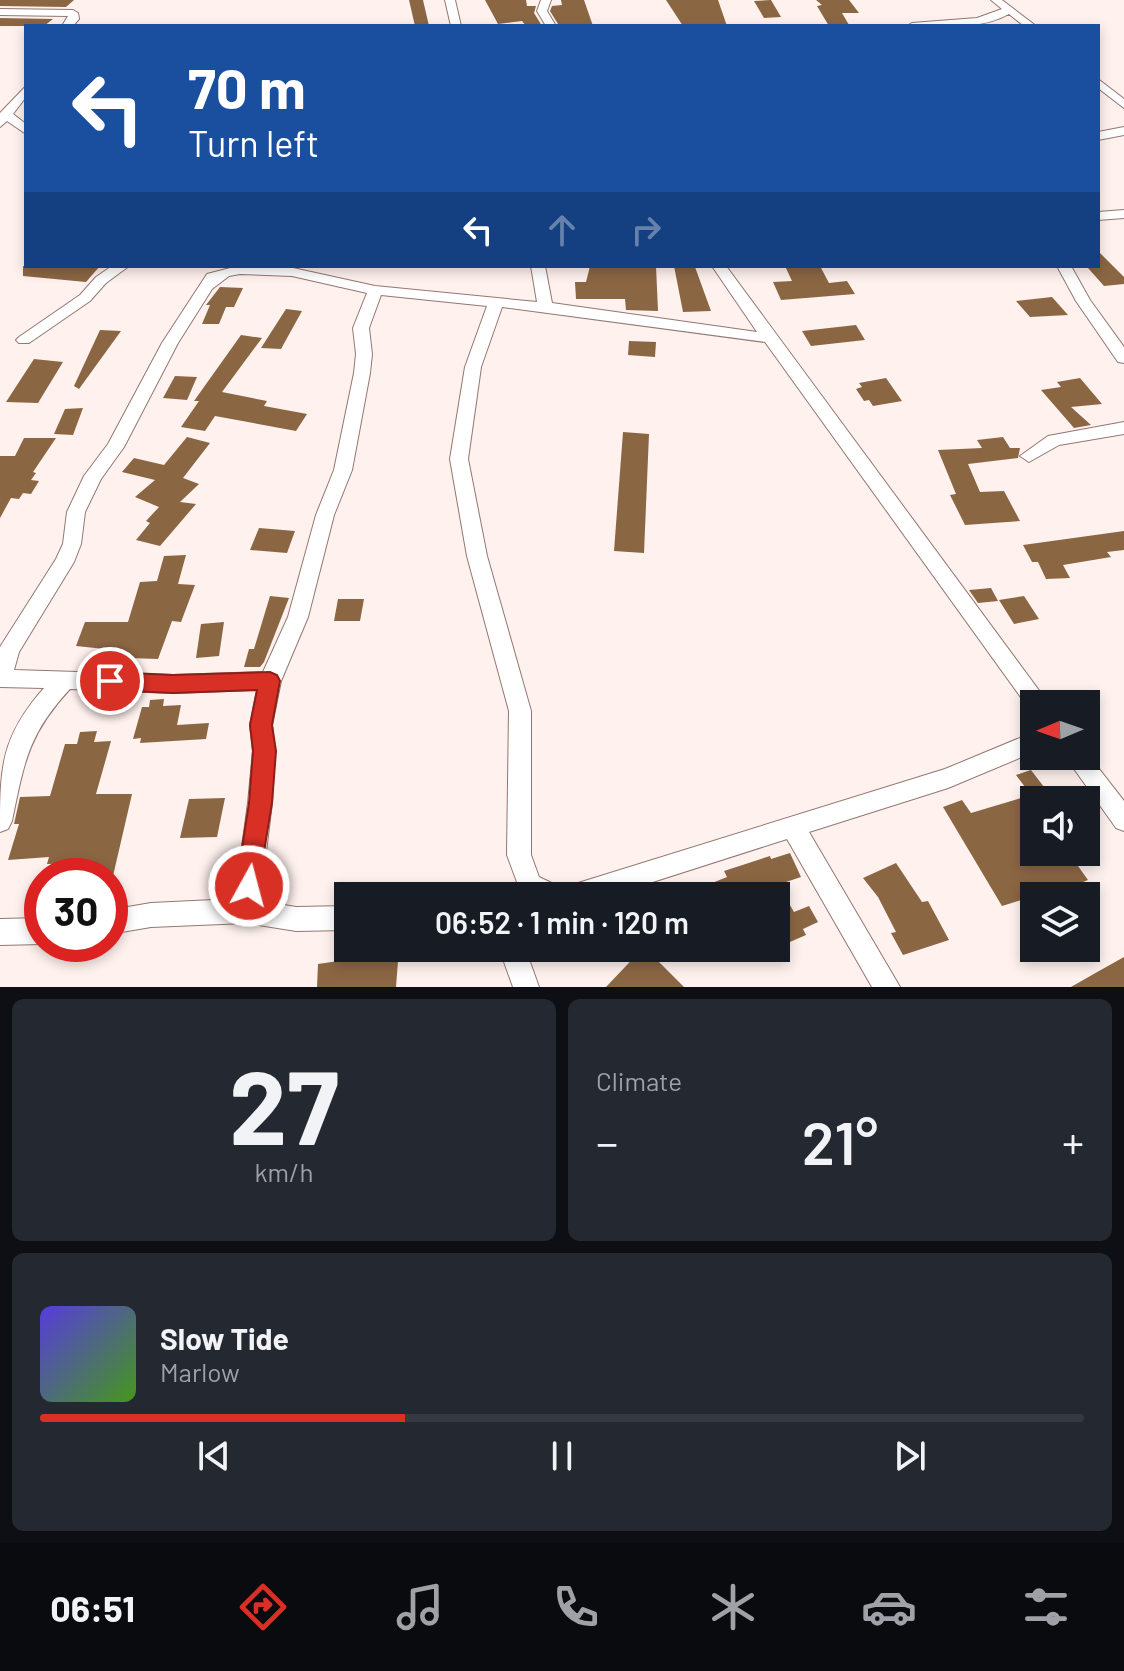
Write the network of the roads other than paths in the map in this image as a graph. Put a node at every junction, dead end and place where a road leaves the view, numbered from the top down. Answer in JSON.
{"nodes":[{"id":1,"x":450,"y":0,"type":"edge"},
{"id":2,"x":996,"y":0,"type":"edge"},
{"id":3,"x":543,"y":1,"type":"edge"},
{"id":4,"x":1008,"y":10,"type":"junction"},
{"id":5,"x":0,"y":12,"type":"edge"},
{"id":6,"x":69,"y":24,"type":"edge"},
{"id":7,"x":456,"y":24,"type":"edge"},
{"id":8,"x":550,"y":24,"type":"edge"},
{"id":9,"x":932,"y":24,"type":"edge"},
{"id":10,"x":1028,"y":24,"type":"edge"},
{"id":11,"x":1100,"y":84,"type":"edge"},
{"id":12,"x":24,"y":92,"type":"edge"},
{"id":13,"x":1124,"y":105,"type":"edge"},
{"id":14,"x":3,"y":119,"type":"edge"},
{"id":15,"x":24,"y":129,"type":"edge"},
{"id":16,"x":1124,"y":131,"type":"edge"},
{"id":17,"x":1100,"y":136,"type":"edge"},
{"id":18,"x":1124,"y":214,"type":"edge"},
{"id":19,"x":1100,"y":216,"type":"edge"},
{"id":20,"x":119,"y":268,"type":"edge"},
{"id":21,"x":219,"y":268,"type":"edge"},
{"id":22,"x":538,"y":268,"type":"edge"},
{"id":23,"x":720,"y":268,"type":"edge"},
{"id":24,"x":1065,"y":268,"type":"edge"},
{"id":25,"x":295,"y":269,"type":"edge"},
{"id":26,"x":205,"y":287,"type":"junction"},
{"id":27,"x":375,"y":290,"type":"junction"},
{"id":28,"x":496,"y":302,"type":"junction"},
{"id":29,"x":545,"y":307,"type":"junction"},
{"id":30,"x":769,"y":338,"type":"junction"},
{"id":31,"x":24,"y":340,"type":"dead end"},
{"id":32,"x":1124,"y":358,"type":"edge"},
{"id":33,"x":1124,"y":428,"type":"edge"},
{"id":34,"x":1029,"y":456,"type":"dead end"},
{"id":35,"x":0,"y":678,"type":"edge"},
{"id":36,"x":65,"y":680,"type":"junction"},
{"id":37,"x":270,"y":681,"type":"junction"},
{"id":38,"x":1028,"y":690,"type":"edge"},
{"id":39,"x":1020,"y":748,"type":"edge"},
{"id":40,"x":1086,"y":770,"type":"edge"},
{"id":41,"x":1124,"y":820,"type":"edge"},
{"id":42,"x":0,"y":821,"type":"edge"},
{"id":43,"x":793,"y":827,"type":"junction"},
{"id":44,"x":529,"y":882,"type":"edge"},
{"id":45,"x":616,"y":882,"type":"edge"},
{"id":46,"x":246,"y":911,"type":"junction"},
{"id":47,"x":334,"y":918,"type":"edge"},
{"id":48,"x":128,"y":919,"type":"edge"},
{"id":49,"x":24,"y":931,"type":"edge"},
{"id":50,"x":0,"y":932,"type":"edge"},
{"id":51,"x":517,"y":962,"type":"edge"},
{"id":52,"x":526,"y":987,"type":"edge"},
{"id":53,"x":887,"y":987,"type":"edge"}],
"edges":[{"from":1,"to":7,"type":"street"},
{"from":2,"to":4,"type":"street"},
{"from":3,"to":8,"type":"street"},
{"from":4,"to":9,"type":"street"},
{"from":4,"to":10,"type":"street"},
{"from":5,"to":6,"type":"street"},
{"from":11,"to":13,"type":"street"},
{"from":12,"to":14,"type":"street"},
{"from":14,"to":15,"type":"street"},
{"from":16,"to":17,"type":"street"},
{"from":18,"to":19,"type":"street"},
{"from":20,"to":31,"type":"street"},
{"from":21,"to":26,"type":"street"},
{"from":22,"to":29,"type":"street"},
{"from":23,"to":30,"type":"street"},
{"from":24,"to":32,"type":"street"},
{"from":25,"to":26,"type":"street"},
{"from":25,"to":27,"type":"street"},
{"from":26,"to":35,"type":"street"},
{"from":27,"to":28,"type":"street"},
{"from":27,"to":37,"type":"street"},
{"from":28,"to":29,"type":"street"},
{"from":28,"to":44,"type":"street"},
{"from":29,"to":30,"type":"street"},
{"from":30,"to":38,"type":"street"},
{"from":33,"to":34,"type":"street"},
{"from":35,"to":36,"type":"street"},
{"from":36,"to":37,"type":"street"},
{"from":36,"to":42,"type":"street"},
{"from":37,"to":46,"type":"street"},
{"from":39,"to":43,"type":"street"},
{"from":40,"to":41,"type":"street"},
{"from":43,"to":45,"type":"street"},
{"from":43,"to":53,"type":"street"},
{"from":46,"to":47,"type":"street"},
{"from":46,"to":48,"type":"street"},
{"from":49,"to":50,"type":"street"},
{"from":51,"to":52,"type":"street"}]}
